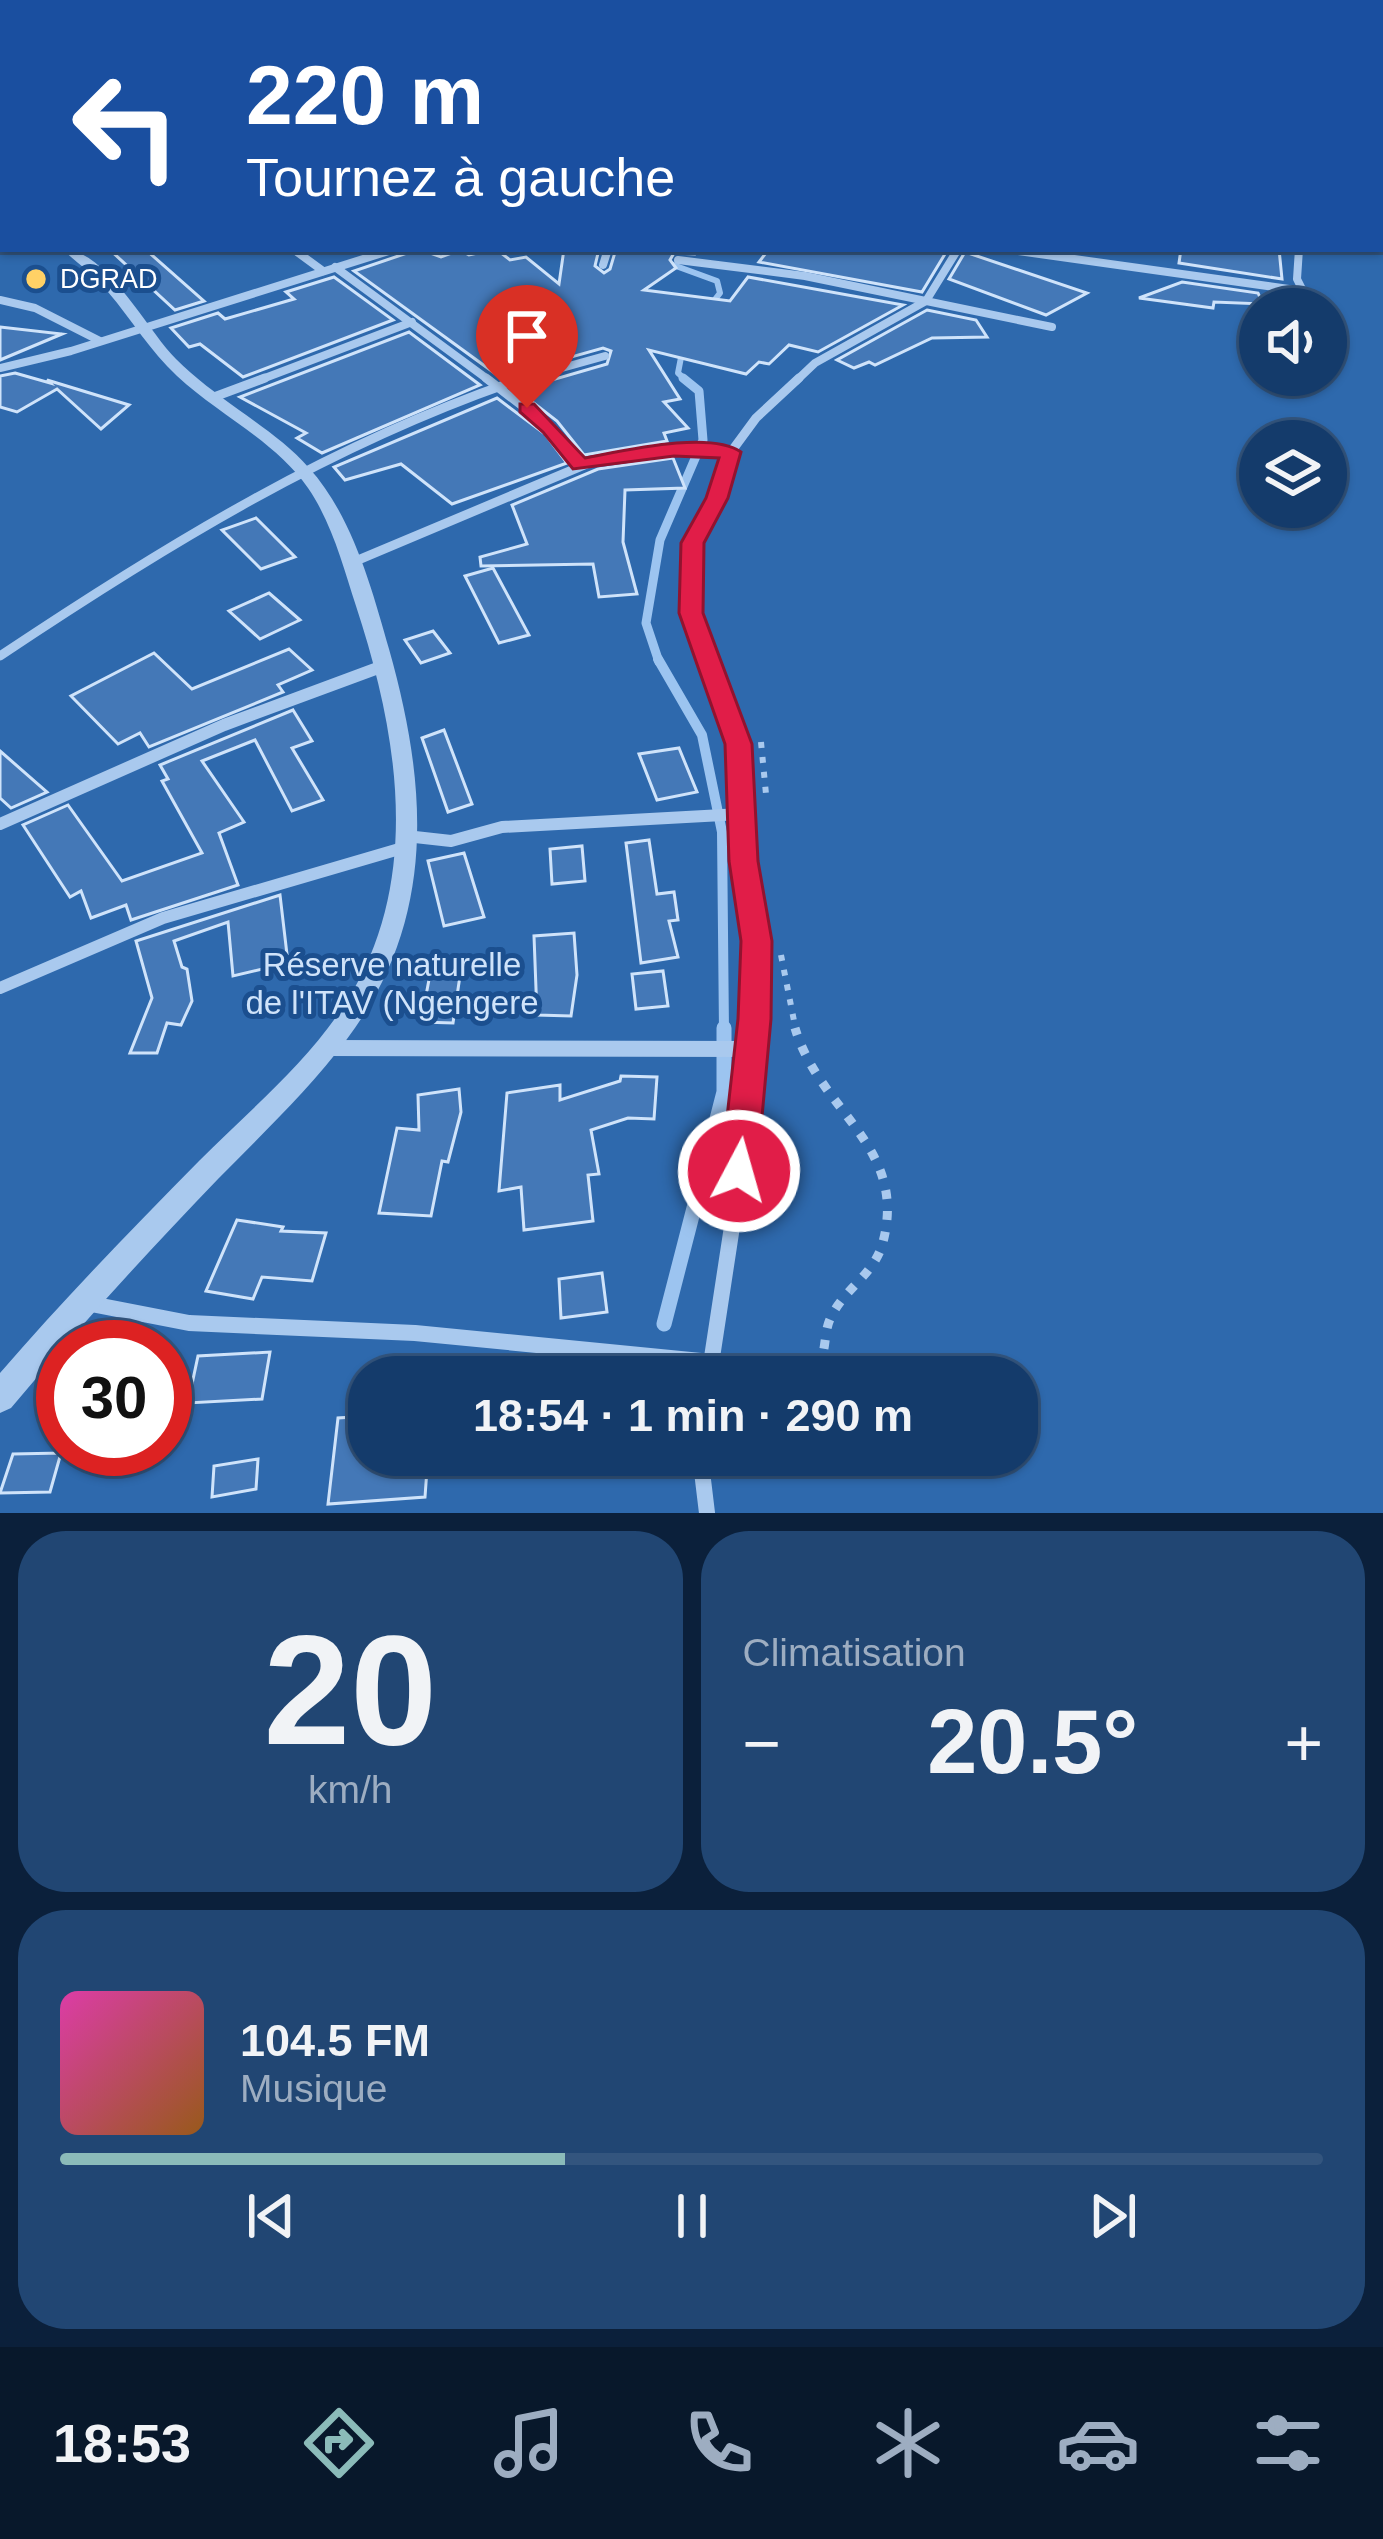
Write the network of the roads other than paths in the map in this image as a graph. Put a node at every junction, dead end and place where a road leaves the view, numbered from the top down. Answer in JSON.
{"nodes":[{"id":1,"x":73,"y":252,"type":"edge"},
{"id":2,"x":297,"y":252,"type":"edge"},
{"id":3,"x":384,"y":252,"type":"edge"},
{"id":4,"x":607,"y":252,"type":"edge"},
{"id":5,"x":956,"y":252,"type":"edge"},
{"id":6,"x":1024,"y":252,"type":"edge"},
{"id":7,"x":1299,"y":252,"type":"edge"},
{"id":8,"x":678,"y":260,"type":"dead end"},
{"id":9,"x":603,"y":265,"type":"dead end"},
{"id":10,"x":335,"y":267,"type":"junction"},
{"id":11,"x":322,"y":271,"type":"junction"},
{"id":12,"x":0,"y":300,"type":"edge"},
{"id":13,"x":926,"y":301,"type":"junction"},
{"id":14,"x":412,"y":322,"type":"junction"},
{"id":15,"x":144,"y":326,"type":"junction"},
{"id":16,"x":1052,"y":327,"type":"dead end"},
{"id":17,"x":101,"y":341,"type":"junction"},
{"id":18,"x":605,"y":356,"type":"dead end"},
{"id":19,"x":0,"y":368,"type":"edge"},
{"id":20,"x":496,"y":385,"type":"junction"},
{"id":21,"x":214,"y":397,"type":"junction"},
{"id":22,"x":731,"y":452,"type":"junction"},
{"id":23,"x":580,"y":465,"type":"junction"},
{"id":24,"x":303,"y":471,"type":"junction"},
{"id":25,"x":351,"y":563,"type":"junction"},
{"id":26,"x":0,"y":656,"type":"edge"},
{"id":27,"x":387,"y":664,"type":"junction"},
{"id":28,"x":741,"y":814,"type":"junction"},
{"id":29,"x":0,"y":824,"type":"edge"},
{"id":30,"x":406,"y":842,"type":"junction"},
{"id":31,"x":0,"y":988,"type":"edge"},
{"id":32,"x":323,"y":1048,"type":"junction"},
{"id":33,"x":751,"y":1049,"type":"junction"},
{"id":34,"x":80,"y":1302,"type":"junction"},
{"id":35,"x":603,"y":1356,"type":"edge"},
{"id":36,"x":712,"y":1356,"type":"edge"},
{"id":37,"x":0,"y":1397,"type":"edge"},
{"id":38,"x":703,"y":1476,"type":"edge"},
{"id":39,"x":707,"y":1513,"type":"edge"}],
"edges":[{"from":1,"to":15,"type":"street"},
{"from":2,"to":11,"type":"street"},
{"from":3,"to":10,"type":"street"},
{"from":4,"to":9,"type":"street"},
{"from":5,"to":13,"type":"street"},
{"from":6,"to":7,"type":"street"},
{"from":8,"to":13,"type":"street"},
{"from":10,"to":11,"type":"street"},
{"from":10,"to":14,"type":"street"},
{"from":11,"to":15,"type":"street"},
{"from":12,"to":17,"type":"street"},
{"from":13,"to":16,"type":"street"},
{"from":13,"to":22,"type":"street"},
{"from":14,"to":20,"type":"street"},
{"from":14,"to":21,"type":"street"},
{"from":15,"to":17,"type":"street"},
{"from":15,"to":21,"type":"street"},
{"from":17,"to":19,"type":"street"},
{"from":18,"to":20,"type":"street"},
{"from":20,"to":23,"type":"street"},
{"from":20,"to":24,"type":"street"},
{"from":21,"to":24,"type":"street"},
{"from":22,"to":23,"type":"street"},
{"from":22,"to":28,"type":"street"},
{"from":23,"to":25,"type":"street"},
{"from":24,"to":25,"type":"street"},
{"from":24,"to":26,"type":"street"},
{"from":25,"to":27,"type":"street"},
{"from":27,"to":29,"type":"street"},
{"from":27,"to":30,"type":"street"},
{"from":28,"to":30,"type":"street"},
{"from":28,"to":33,"type":"street"},
{"from":30,"to":31,"type":"street"},
{"from":30,"to":32,"type":"street"},
{"from":32,"to":33,"type":"street"},
{"from":32,"to":34,"type":"street"},
{"from":33,"to":36,"type":"street"},
{"from":34,"to":35,"type":"street"},
{"from":34,"to":37,"type":"street"},
{"from":38,"to":39,"type":"street"}]}
